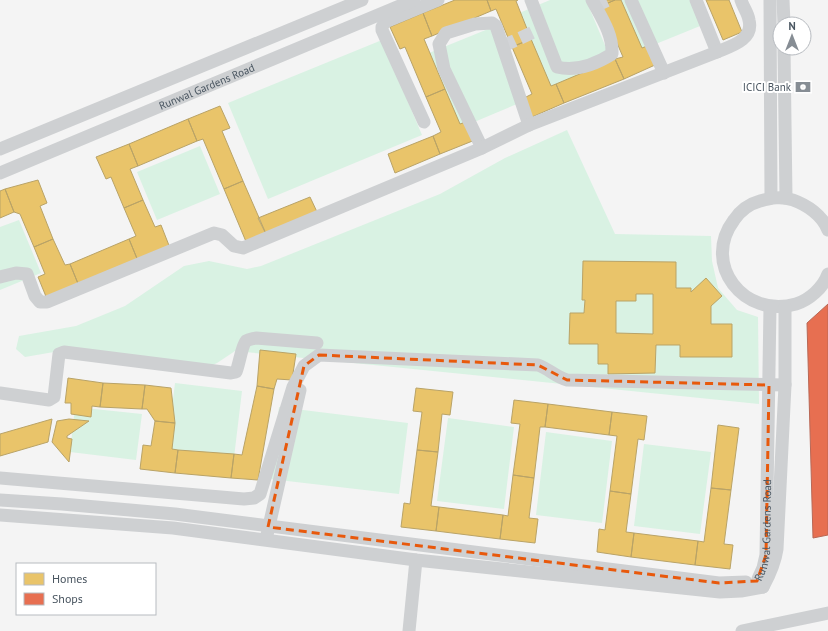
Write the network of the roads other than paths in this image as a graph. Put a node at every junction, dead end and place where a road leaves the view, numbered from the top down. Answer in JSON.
{"nodes":[{"id":1,"x":362,"y":0,"type":"edge"},
{"id":2,"x":414,"y":0,"type":"edge"},
{"id":3,"x":438,"y":0,"type":"edge"},
{"id":4,"x":531,"y":0,"type":"edge"},
{"id":5,"x":592,"y":0,"type":"edge"},
{"id":6,"x":631,"y":0,"type":"edge"},
{"id":7,"x":696,"y":0,"type":"edge"},
{"id":8,"x":741,"y":0,"type":"edge"},
{"id":9,"x":770,"y":0,"type":"edge"},
{"id":10,"x":783,"y":0,"type":"edge"},
{"id":11,"x":784,"y":16,"type":"edge"},
{"id":12,"x":717,"y":52,"type":"junction"},
{"id":13,"x":784,"y":56,"type":"edge"},
{"id":14,"x":664,"y":73,"type":"junction"},
{"id":15,"x":424,"y":122,"type":"dead end"},
{"id":16,"x":529,"y":125,"type":"junction"},
{"id":17,"x":482,"y":148,"type":"junction"},
{"id":18,"x":0,"y":149,"type":"edge"},
{"id":19,"x":0,"y":173,"type":"edge"},
{"id":20,"x":770,"y":198,"type":"junction"},
{"id":21,"x":786,"y":198,"type":"junction"},
{"id":22,"x":828,"y":230,"type":"edge"},
{"id":23,"x":828,"y":274,"type":"edge"},
{"id":24,"x":0,"y":277,"type":"edge"},
{"id":25,"x":770,"y":307,"type":"junction"},
{"id":26,"x":785,"y":307,"type":"junction"},
{"id":27,"x":318,"y":343,"type":"dead end"},
{"id":28,"x":304,"y":366,"type":"junction"},
{"id":29,"x":769,"y":385,"type":"junction"},
{"id":30,"x":785,"y":385,"type":"junction"},
{"id":31,"x":0,"y":393,"type":"edge"},
{"id":32,"x":0,"y":478,"type":"edge"},
{"id":33,"x":0,"y":500,"type":"edge"},
{"id":34,"x":0,"y":515,"type":"edge"},
{"id":35,"x":268,"y":527,"type":"junction"},
{"id":36,"x":266,"y":540,"type":"junction"},
{"id":37,"x":416,"y":560,"type":"junction"},
{"id":38,"x":760,"y":584,"type":"junction"},
{"id":39,"x":828,"y":613,"type":"edge"},
{"id":40,"x":409,"y":631,"type":"edge"},
{"id":41,"x":742,"y":631,"type":"edge"}],
"edges":[{"from":1,"to":18,"type":"street","name":"Runwal Gardens Road"},
{"from":2,"to":19,"type":"street","name":"Runwal Gardens Road"},
{"from":3,"to":15,"type":"street"},
{"from":4,"to":5,"type":"street"},
{"from":6,"to":14,"type":"street"},
{"from":7,"to":12,"type":"street"},
{"from":8,"to":12,"type":"street"},
{"from":9,"to":20,"type":"street"},
{"from":10,"to":11,"type":"street"},
{"from":12,"to":14,"type":"street"},
{"from":13,"to":21,"type":"street"},
{"from":14,"to":16,"type":"street"},
{"from":16,"to":17,"type":"street"},
{"from":16,"to":17,"type":"street"},
{"from":17,"to":24,"type":"street"},
{"from":20,"to":21,"type":"street"},
{"from":20,"to":25,"type":"street"},
{"from":21,"to":22,"type":"street"},
{"from":23,"to":26,"type":"street"},
{"from":25,"to":26,"type":"street"},
{"from":25,"to":29,"type":"street","name":"Runwal Gardens Road"},
{"from":26,"to":30,"type":"street","name":"Runwal Gardens Road"},
{"from":27,"to":31,"type":"street"},
{"from":28,"to":29,"type":"street"},
{"from":28,"to":32,"type":"street"},
{"from":28,"to":35,"type":"street"},
{"from":29,"to":30,"type":"street"},
{"from":29,"to":38,"type":"street","name":"Runwal Gardens Road"},
{"from":30,"to":38,"type":"street","name":"Runwal Gardens Road"},
{"from":33,"to":35,"type":"street"},
{"from":34,"to":36,"type":"street"},
{"from":35,"to":36,"type":"street"},
{"from":35,"to":38,"type":"street"},
{"from":36,"to":37,"type":"street"},
{"from":37,"to":38,"type":"street"},
{"from":37,"to":40,"type":"street"},
{"from":39,"to":41,"type":"street"}]}
